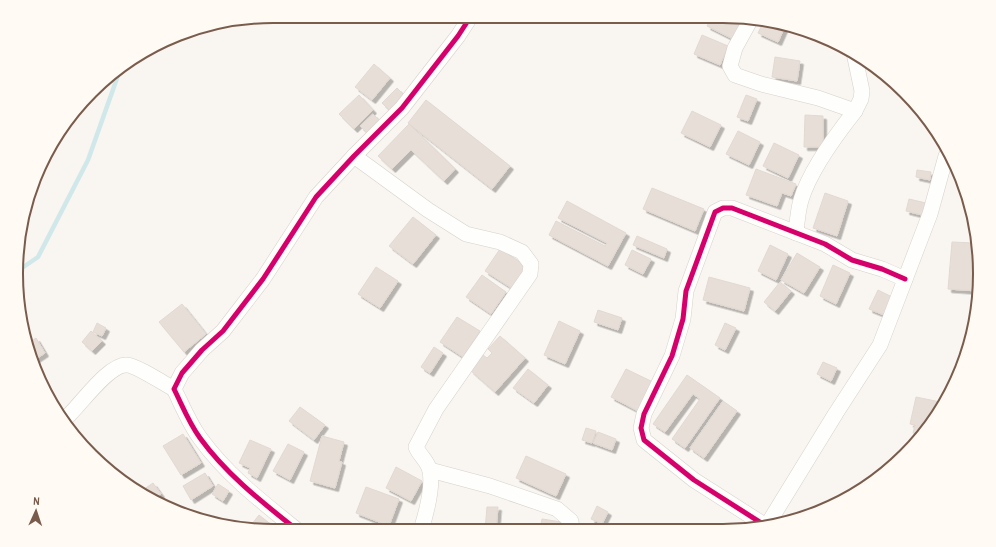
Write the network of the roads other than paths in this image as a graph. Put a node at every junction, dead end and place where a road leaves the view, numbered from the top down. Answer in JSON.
{"nodes":[{"id":1,"x":466,"y":23,"type":"edge"},
{"id":2,"x":748,"y":25,"type":"edge"},
{"id":3,"x":856,"y":61,"type":"edge"},
{"id":4,"x":855,"y":111,"type":"junction"},
{"id":5,"x":354,"y":156,"type":"junction"},
{"id":6,"x":945,"y":159,"type":"edge"},
{"id":7,"x":796,"y":233,"type":"junction"},
{"id":8,"x":905,"y":278,"type":"junction"},
{"id":9,"x":174,"y":389,"type":"junction"},
{"id":10,"x":67,"y":415,"type":"edge"},
{"id":11,"x":430,"y":470,"type":"junction"},
{"id":12,"x":770,"y":519,"type":"edge"},
{"id":13,"x":759,"y":521,"type":"edge"},
{"id":14,"x":289,"y":524,"type":"edge"},
{"id":15,"x":423,"y":524,"type":"edge"},
{"id":16,"x":571,"y":524,"type":"edge"}],
"edges":[{"from":1,"to":5,"type":"street"},
{"from":2,"to":4,"type":"street"},
{"from":3,"to":4,"type":"street"},
{"from":4,"to":7,"type":"street"},
{"from":5,"to":9,"type":"street"},
{"from":5,"to":11,"type":"street"},
{"from":6,"to":8,"type":"street"},
{"from":7,"to":8,"type":"street"},
{"from":7,"to":13,"type":"street"},
{"from":8,"to":12,"type":"street"},
{"from":9,"to":10,"type":"street"},
{"from":9,"to":14,"type":"street"},
{"from":11,"to":15,"type":"street"},
{"from":11,"to":16,"type":"street"}]}
